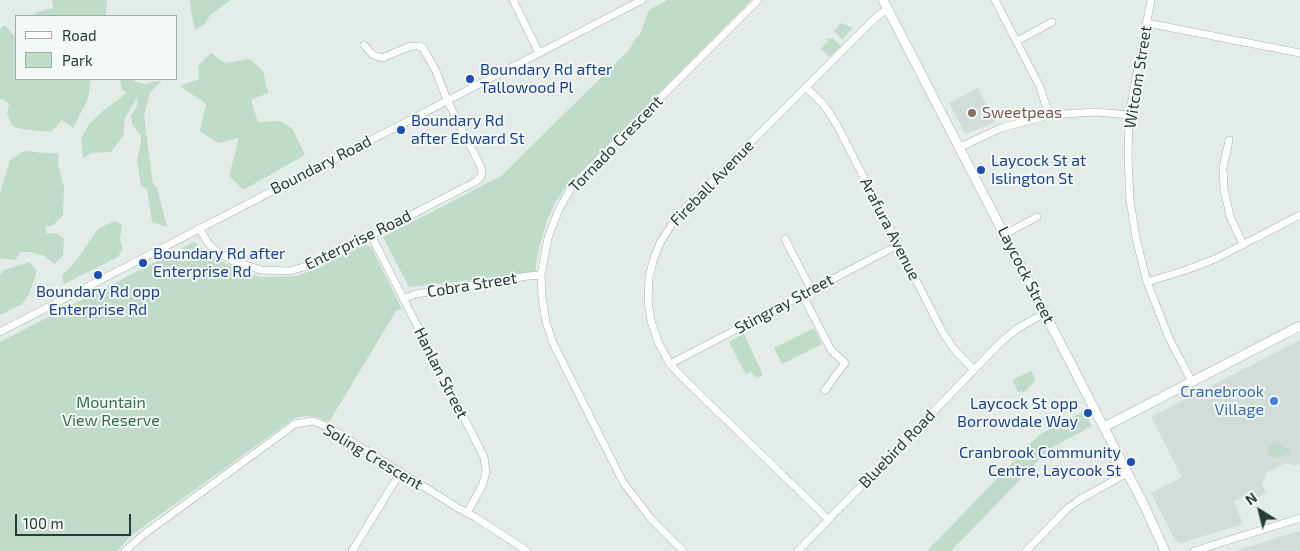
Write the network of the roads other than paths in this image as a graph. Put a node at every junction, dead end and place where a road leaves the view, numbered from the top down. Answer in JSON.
{"nodes":[{"id":1,"x":513,"y":0,"type":"edge"},
{"id":2,"x":642,"y":0,"type":"edge"},
{"id":3,"x":758,"y":0,"type":"edge"},
{"id":4,"x":883,"y":0,"type":"edge"},
{"id":5,"x":995,"y":0,"type":"edge"},
{"id":6,"x":1151,"y":0,"type":"edge"},
{"id":7,"x":888,"y":9,"type":"junction"},
{"id":8,"x":1052,"y":22,"type":"dead end"},
{"id":9,"x":1147,"y":24,"type":"junction"},
{"id":10,"x":1017,"y":41,"type":"junction"},
{"id":11,"x":364,"y":45,"type":"dead end"},
{"id":12,"x":539,"y":53,"type":"junction"},
{"id":13,"x":1300,"y":53,"type":"edge"},
{"id":14,"x":806,"y":87,"type":"junction"},
{"id":15,"x":447,"y":100,"type":"junction"},
{"id":16,"x":1049,"y":115,"type":"junction"},
{"id":17,"x":1129,"y":115,"type":"junction"},
{"id":18,"x":1229,"y":140,"type":"dead end"},
{"id":19,"x":960,"y":147,"type":"junction"},
{"id":20,"x":1300,"y":215,"type":"edge"},
{"id":21,"x":1037,"y":217,"type":"dead end"},
{"id":22,"x":199,"y":228,"type":"junction"},
{"id":23,"x":1005,"y":234,"type":"junction"},
{"id":24,"x":371,"y":235,"type":"junction"},
{"id":25,"x":785,"y":239,"type":"dead end"},
{"id":26,"x":898,"y":245,"type":"junction"},
{"id":27,"x":1243,"y":245,"type":"junction"},
{"id":28,"x":541,"y":275,"type":"junction"},
{"id":29,"x":1147,"y":282,"type":"junction"},
{"id":30,"x":811,"y":289,"type":"junction"},
{"id":31,"x":802,"y":294,"type":"junction"},
{"id":32,"x":403,"y":299,"type":"junction"},
{"id":33,"x":1045,"y":313,"type":"junction"},
{"id":34,"x":1300,"y":326,"type":"edge"},
{"id":35,"x":0,"y":332,"type":"edge"},
{"id":36,"x":670,"y":364,"type":"junction"},
{"id":37,"x":974,"y":370,"type":"junction"},
{"id":38,"x":1192,"y":382,"type":"junction"},
{"id":39,"x":825,"y":390,"type":"dead end"},
{"id":40,"x":1104,"y":427,"type":"junction"},
{"id":41,"x":400,"y":473,"type":"junction"},
{"id":42,"x":1127,"y":473,"type":"junction"},
{"id":43,"x":467,"y":513,"type":"junction"},
{"id":44,"x":1300,"y":518,"type":"edge"},
{"id":45,"x":828,"y":520,"type":"junction"},
{"id":46,"x":125,"y":551,"type":"edge"},
{"id":47,"x":352,"y":551,"type":"edge"},
{"id":48,"x":527,"y":551,"type":"edge"},
{"id":49,"x":683,"y":551,"type":"edge"},
{"id":50,"x":798,"y":551,"type":"edge"},
{"id":51,"x":1026,"y":551,"type":"edge"},
{"id":52,"x":1165,"y":551,"type":"edge"},
{"id":53,"x":1194,"y":551,"type":"edge"}],
"edges":[{"from":1,"to":12,"type":"street"},
{"from":2,"to":12,"type":"street","name":"Boundary Road"},
{"from":3,"to":28,"type":"street","name":"Tornado Crescent"},
{"from":4,"to":7,"type":"street","name":"Laycock Street"},
{"from":5,"to":10,"type":"street"},
{"from":6,"to":9,"type":"street","name":"Witcom Street"},
{"from":7,"to":14,"type":"street","name":"Fireball Avenue"},
{"from":7,"to":19,"type":"street","name":"Laycock Street"},
{"from":8,"to":10,"type":"street"},
{"from":9,"to":13,"type":"street"},
{"from":9,"to":17,"type":"street","name":"Witcom Street"},
{"from":10,"to":16,"type":"street"},
{"from":11,"to":15,"type":"street"},
{"from":12,"to":15,"type":"street","name":"Boundary Road"},
{"from":14,"to":26,"type":"street","name":"Arafura Avenue"},
{"from":14,"to":36,"type":"street","name":"Fireball Avenue"},
{"from":15,"to":22,"type":"street","name":"Boundary Road"},
{"from":15,"to":24,"type":"street","name":"Enterprise Road"},
{"from":16,"to":17,"type":"street"},
{"from":16,"to":19,"type":"street"},
{"from":17,"to":29,"type":"street","name":"Witcom Street"},
{"from":18,"to":27,"type":"street"},
{"from":19,"to":23,"type":"street","name":"Laycock Street"},
{"from":20,"to":27,"type":"street"},
{"from":21,"to":23,"type":"street"},
{"from":22,"to":24,"type":"street","name":"Enterprise Road"},
{"from":22,"to":35,"type":"street","name":"Boundary Road"},
{"from":23,"to":33,"type":"street","name":"Laycock Street"},
{"from":24,"to":32,"type":"street","name":"Hanlan Street"},
{"from":25,"to":30,"type":"street"},
{"from":26,"to":30,"type":"street","name":"Stingray Street"},
{"from":26,"to":37,"type":"street","name":"Arafura Avenue"},
{"from":27,"to":29,"type":"street"},
{"from":28,"to":32,"type":"street","name":"Cobra Street"},
{"from":28,"to":49,"type":"street","name":"Tornado Crescent"},
{"from":29,"to":38,"type":"street","name":"Witcom Street"},
{"from":30,"to":31,"type":"street","name":"Stingray Street"},
{"from":31,"to":36,"type":"street","name":"Stingray Street"},
{"from":31,"to":39,"type":"street"},
{"from":32,"to":43,"type":"street","name":"Hanlan Street"},
{"from":33,"to":37,"type":"street","name":"Bluebird Road"},
{"from":33,"to":40,"type":"street","name":"Laycock Street"},
{"from":34,"to":38,"type":"street"},
{"from":36,"to":45,"type":"street","name":"Fireball Avenue"},
{"from":37,"to":45,"type":"street","name":"Bluebird Road"},
{"from":38,"to":40,"type":"street"},
{"from":40,"to":42,"type":"street","name":"Laycock Street"},
{"from":41,"to":43,"type":"street","name":"Soling Crescent"},
{"from":41,"to":46,"type":"street","name":"Soling Crescent"},
{"from":41,"to":47,"type":"street"},
{"from":42,"to":51,"type":"street"},
{"from":42,"to":52,"type":"street","name":"Laycock Street"},
{"from":43,"to":48,"type":"street","name":"Soling Crescent"},
{"from":44,"to":53,"type":"street"},
{"from":45,"to":50,"type":"street","name":"Bluebird Road"}]}
